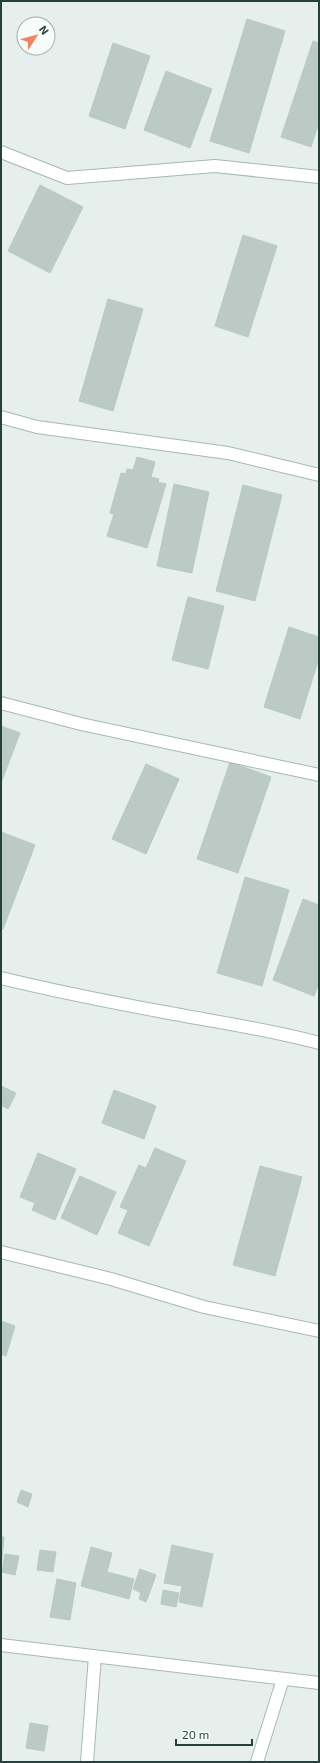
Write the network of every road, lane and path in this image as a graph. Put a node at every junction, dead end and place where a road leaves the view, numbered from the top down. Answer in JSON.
{"nodes":[{"id":1,"x":1,"y":152,"type":"edge"},
{"id":2,"x":319,"y":177,"type":"edge"},
{"id":3,"x":1,"y":417,"type":"edge"},
{"id":4,"x":319,"y":475,"type":"edge"},
{"id":5,"x":1,"y":703,"type":"edge"},
{"id":6,"x":319,"y":775,"type":"edge"},
{"id":7,"x":1,"y":978,"type":"edge"},
{"id":8,"x":319,"y":1043,"type":"edge"},
{"id":9,"x":1,"y":1252,"type":"edge"},
{"id":10,"x":319,"y":1331,"type":"edge"},
{"id":11,"x":1,"y":1645,"type":"edge"},
{"id":12,"x":95,"y":1656,"type":"junction"},
{"id":13,"x":283,"y":1680,"type":"junction"},
{"id":14,"x":319,"y":1683,"type":"edge"},
{"id":15,"x":87,"y":1762,"type":"edge"},
{"id":16,"x":257,"y":1762,"type":"edge"}],
"edges":[{"from":1,"to":2,"type":"street"},
{"from":3,"to":4,"type":"street"},
{"from":5,"to":6,"type":"street"},
{"from":7,"to":8,"type":"street"},
{"from":9,"to":10,"type":"street"},
{"from":11,"to":12,"type":"street"},
{"from":12,"to":13,"type":"street"},
{"from":12,"to":15,"type":"street"},
{"from":13,"to":14,"type":"street"},
{"from":13,"to":16,"type":"street"}]}
